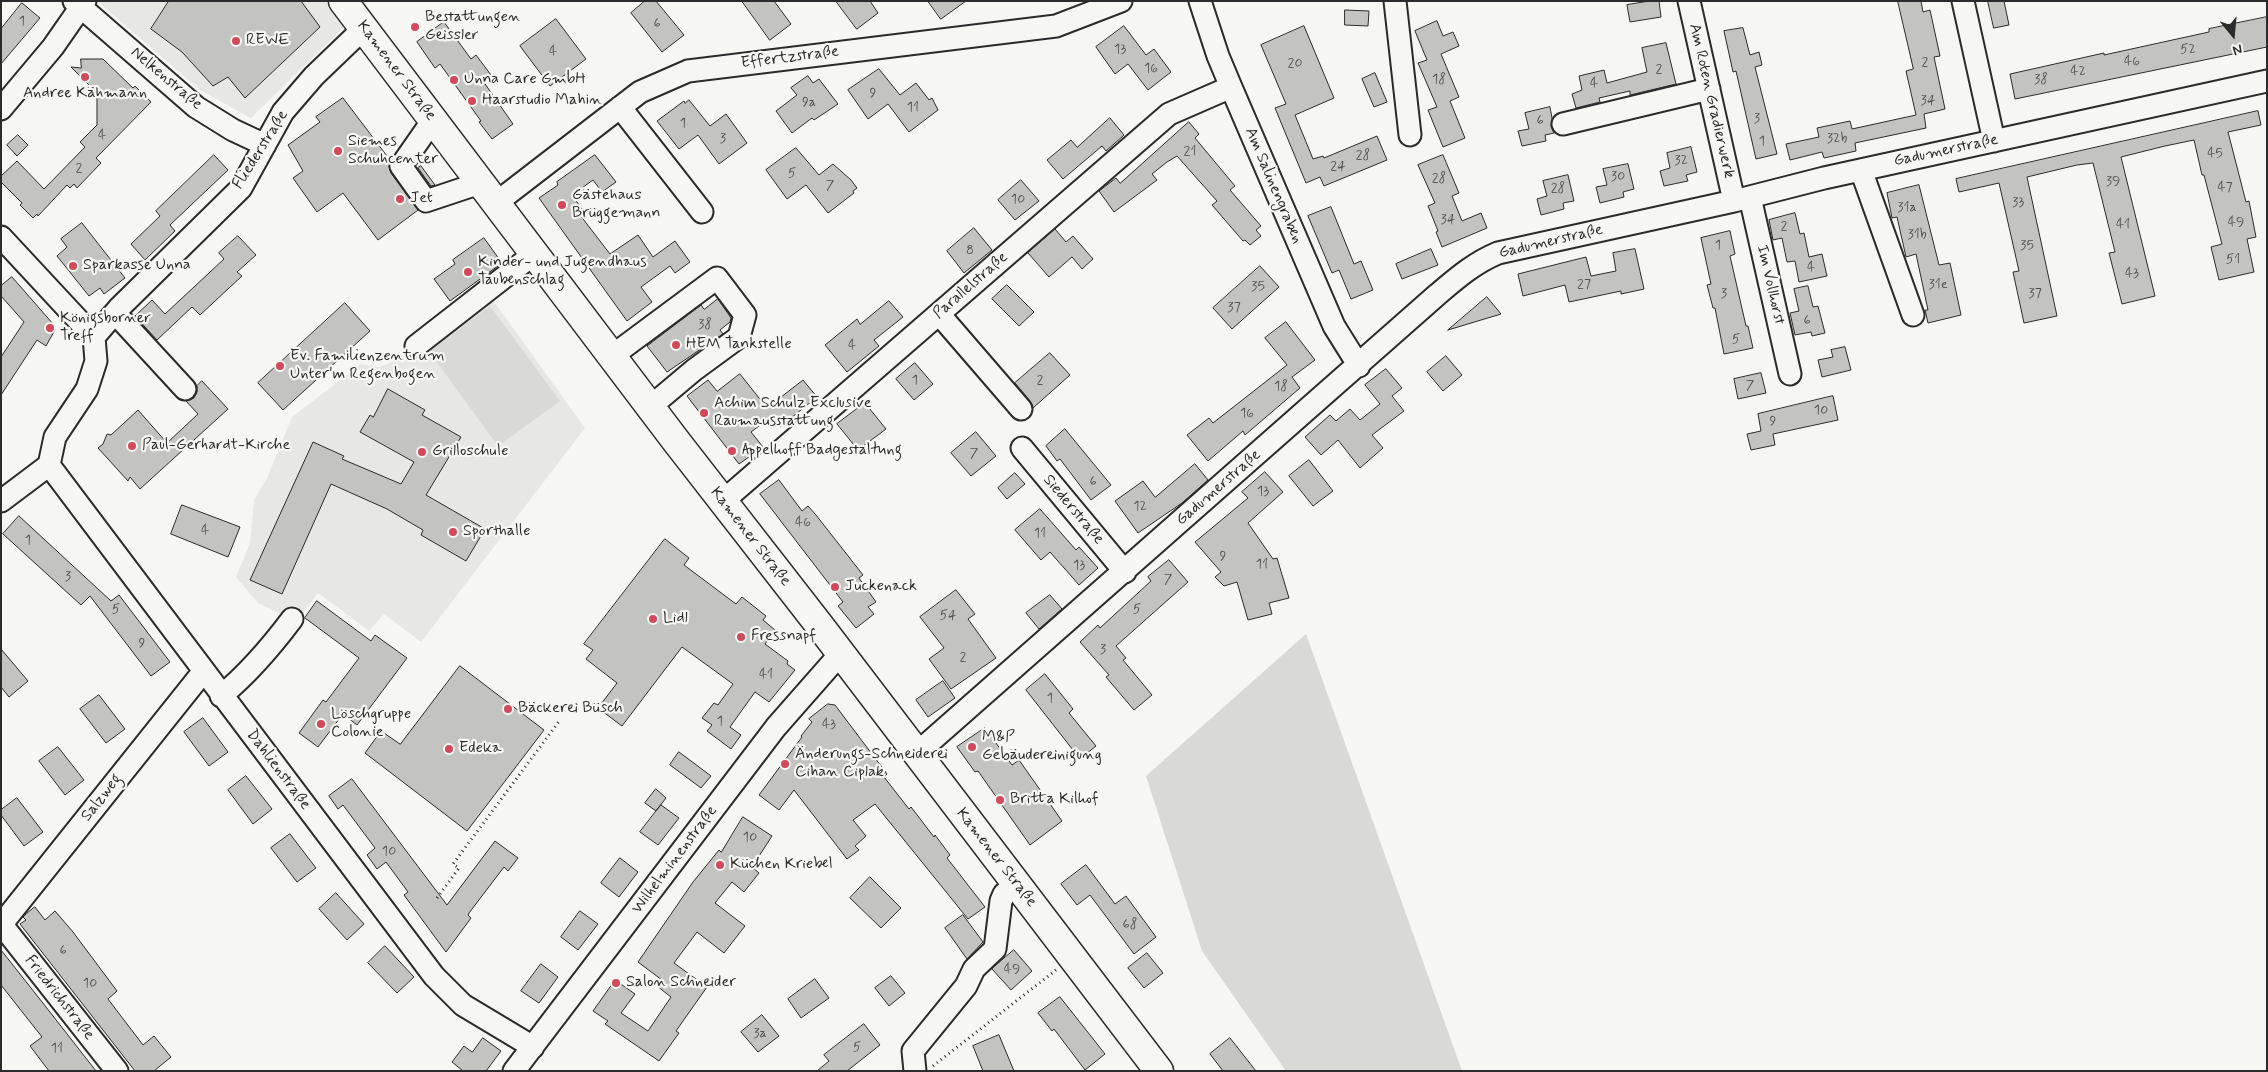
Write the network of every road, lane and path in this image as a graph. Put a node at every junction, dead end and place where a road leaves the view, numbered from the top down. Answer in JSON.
{"nodes":[{"id":1,"x":343,"y":1,"type":"edge"},
{"id":2,"x":1121,"y":1,"type":"edge"},
{"id":3,"x":1200,"y":1,"type":"edge"},
{"id":4,"x":1394,"y":1,"type":"edge"},
{"id":5,"x":1689,"y":1,"type":"edge"},
{"id":6,"x":1962,"y":1,"type":"edge"},
{"id":7,"x":80,"y":3,"type":"edge"},
{"id":8,"x":364,"y":28,"type":"junction"},
{"id":9,"x":2267,"y":82,"type":"edge"},
{"id":10,"x":1231,"y":88,"type":"junction"},
{"id":11,"x":1708,"y":89,"type":"junction"},
{"id":12,"x":620,"y":107,"type":"junction"},
{"id":13,"x":1,"y":109,"type":"edge"},
{"id":14,"x":433,"y":120,"type":"junction"},
{"id":15,"x":1563,"y":124,"type":"dead end"},
{"id":16,"x":1410,"y":135,"type":"dead end"},
{"id":17,"x":1994,"y":141,"type":"junction"},
{"id":18,"x":265,"y":145,"type":"junction"},
{"id":19,"x":1861,"y":170,"type":"junction"},
{"id":20,"x":488,"y":193,"type":"junction"},
{"id":21,"x":1742,"y":199,"type":"junction"},
{"id":22,"x":702,"y":212,"type":"dead end"},
{"id":23,"x":1,"y":237,"type":"edge"},
{"id":24,"x":534,"y":254,"type":"junction"},
{"id":25,"x":115,"y":313,"type":"junction"},
{"id":26,"x":939,"y":314,"type":"junction"},
{"id":27,"x":1913,"y":315,"type":"dead end"},
{"id":28,"x":94,"y":337,"type":"junction"},
{"id":29,"x":416,"y":346,"type":"dead end"},
{"id":30,"x":612,"y":356,"type":"junction"},
{"id":31,"x":1358,"y":366,"type":"junction"},
{"id":32,"x":1790,"y":374,"type":"dead end"},
{"id":33,"x":185,"y":389,"type":"dead end"},
{"id":34,"x":650,"y":407,"type":"junction"},
{"id":35,"x":1021,"y":409,"type":"dead end"},
{"id":36,"x":1022,"y":448,"type":"dead end"},
{"id":37,"x":49,"y":465,"type":"junction"},
{"id":38,"x":1,"y":501,"type":"edge"},
{"id":39,"x":722,"y":502,"type":"junction"},
{"id":40,"x":1125,"y":572,"type":"junction"},
{"id":41,"x":292,"y":619,"type":"dead end"},
{"id":42,"x":841,"y":653,"type":"junction"},
{"id":43,"x":203,"y":672,"type":"junction"},
{"id":44,"x":222,"y":696,"type":"junction"},
{"id":45,"x":560,"y":720,"type":"dead end"},
{"id":46,"x":916,"y":754,"type":"junction"},
{"id":47,"x":1016,"y":884,"type":"junction"},
{"id":48,"x":437,"y":898,"type":"dead end"},
{"id":49,"x":1,"y":925,"type":"edge"},
{"id":50,"x":1072,"y":957,"type":"junction"},
{"id":51,"x":533,"y":1047,"type":"junction"},
{"id":52,"x":117,"y":1071,"type":"edge"},
{"id":53,"x":514,"y":1071,"type":"edge"},
{"id":54,"x":915,"y":1071,"type":"edge"},
{"id":55,"x":931,"y":1071,"type":"edge"},
{"id":56,"x":1159,"y":1071,"type":"edge"}],
"edges":[{"from":1,"to":8,"type":"main road","name":"Kamener Straße"},
{"from":2,"to":12,"type":"street","name":"Effertzstraße"},
{"from":3,"to":10,"type":"street","name":"Am Salinengraben"},
{"from":4,"to":16,"type":"street"},
{"from":5,"to":11,"type":"street","name":"Am Roten Gradierwerk"},
{"from":6,"to":17,"type":"street"},
{"from":7,"to":13,"type":"street"},
{"from":7,"to":18,"type":"street","name":"Nelkenstraße"},
{"from":8,"to":14,"type":"main road","name":"Kamener Straße"},
{"from":8,"to":18,"type":"street","name":"Fliederstraße"},
{"from":9,"to":17,"type":"street","name":"Gadumerstraße"},
{"from":10,"to":26,"type":"street","name":"Parallelstraße"},
{"from":10,"to":31,"type":"street","name":"Am Salinengraben"},
{"from":11,"to":15,"type":"street"},
{"from":11,"to":21,"type":"street","name":"Am Roten Gradierwerk"},
{"from":12,"to":20,"type":"street","name":"Effertzstraße"},
{"from":12,"to":22,"type":"street"},
{"from":14,"to":20,"type":"main road","name":"Kamener Straße"},
{"from":14,"to":20,"type":"street","name":"Effertzstraße"},
{"from":17,"to":19,"type":"street","name":"Gadumerstraße"},
{"from":18,"to":25,"type":"street","name":"Fliederstraße"},
{"from":19,"to":21,"type":"street","name":"Gadumerstraße"},
{"from":19,"to":27,"type":"street"},
{"from":20,"to":24,"type":"main road","name":"Kamener Straße"},
{"from":21,"to":31,"type":"street","name":"Gadumerstraße"},
{"from":21,"to":32,"type":"street","name":"Im Vollhorst"},
{"from":23,"to":28,"type":"street"},
{"from":24,"to":29,"type":"street"},
{"from":24,"to":30,"type":"main road","name":"Kamener Straße"},
{"from":25,"to":28,"type":"street","name":"Fliederstraße"},
{"from":25,"to":33,"type":"street"},
{"from":26,"to":35,"type":"street"},
{"from":26,"to":39,"type":"street","name":"Parallelstraße"},
{"from":28,"to":37,"type":"street"},
{"from":30,"to":34,"type":"main road","name":"Kamener Straße"},
{"from":30,"to":34,"type":"street"},
{"from":31,"to":40,"type":"street","name":"Gadumerstraße"},
{"from":34,"to":39,"type":"main road","name":"Kamener Straße"},
{"from":36,"to":40,"type":"street","name":"Siederstraße"},
{"from":37,"to":38,"type":"street"},
{"from":37,"to":43,"type":"street","name":"Dahlienstraße"},
{"from":39,"to":42,"type":"main road","name":"Kamener Straße"},
{"from":40,"to":46,"type":"street","name":"Gadumerstraße"},
{"from":41,"to":44,"type":"street"},
{"from":42,"to":46,"type":"main road","name":"Kamener Straße"},
{"from":42,"to":51,"type":"street","name":"Wilhelminenstraße"},
{"from":43,"to":44,"type":"street","name":"Dahlienstraße"},
{"from":43,"to":49,"type":"street","name":"Salzweg"},
{"from":44,"to":51,"type":"street","name":"Dahlienstraße"},
{"from":45,"to":48,"type":"path"},
{"from":46,"to":47,"type":"main road","name":"Kamener Straße"},
{"from":47,"to":50,"type":"main road","name":"Kamener Straße"},
{"from":47,"to":54,"type":"street"},
{"from":49,"to":52,"type":"street","name":"Friedrichstraße"},
{"from":50,"to":55,"type":"path"},
{"from":50,"to":56,"type":"main road","name":"Kamener Straße"},
{"from":51,"to":53,"type":"street","name":"Wilhelminenstraße"}]}
